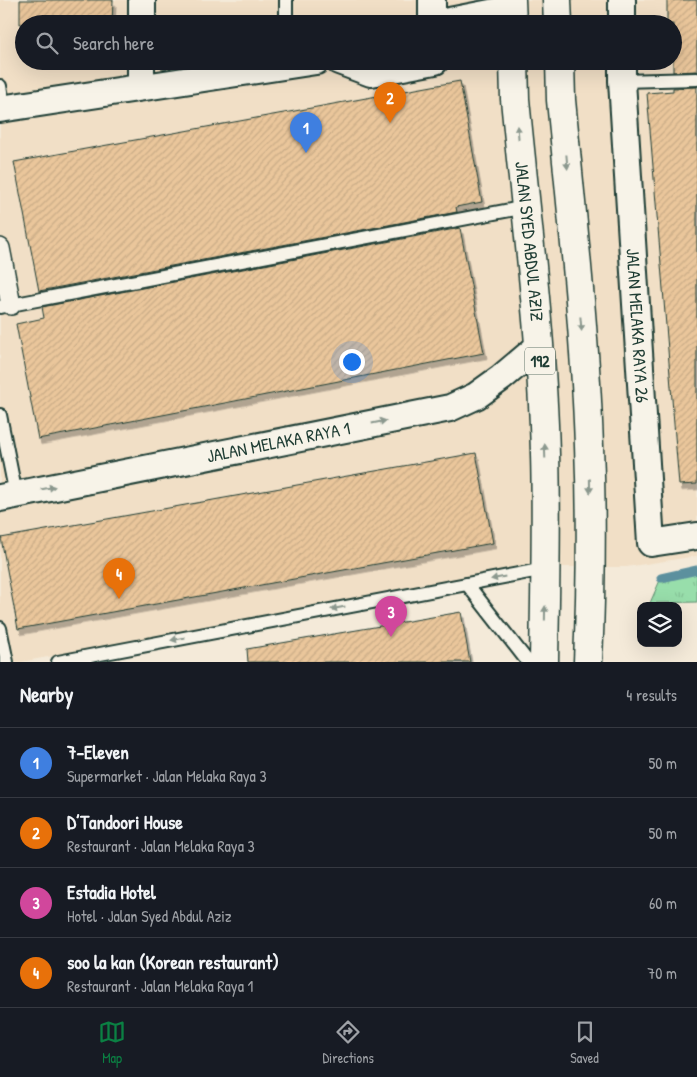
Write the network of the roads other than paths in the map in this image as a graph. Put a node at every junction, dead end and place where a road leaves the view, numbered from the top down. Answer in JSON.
{"nodes":[{"id":1,"x":142,"y":0,"type":"edge"},
{"id":2,"x":286,"y":0,"type":"edge"},
{"id":3,"x":432,"y":0,"type":"edge"},
{"id":4,"x":557,"y":0,"type":"edge"},
{"id":5,"x":622,"y":0,"type":"edge"},
{"id":6,"x":511,"y":11,"type":"edge"},
{"id":7,"x":142,"y":15,"type":"edge"},
{"id":8,"x":286,"y":15,"type":"edge"},
{"id":9,"x":433,"y":15,"type":"edge"},
{"id":10,"x":487,"y":15,"type":"edge"},
{"id":11,"x":558,"y":15,"type":"edge"},
{"id":12,"x":622,"y":15,"type":"edge"},
{"id":13,"x":141,"y":70,"type":"edge"},
{"id":14,"x":245,"y":70,"type":"edge"},
{"id":15,"x":363,"y":70,"type":"edge"},
{"id":16,"x":387,"y":70,"type":"edge"},
{"id":17,"x":514,"y":70,"type":"edge"},
{"id":18,"x":560,"y":70,"type":"edge"},
{"id":19,"x":622,"y":71,"type":"edge"},
{"id":20,"x":697,"y":79,"type":"edge"},
{"id":21,"x":141,"y":88,"type":"junction"},
{"id":22,"x":2,"y":101,"type":"edge"},
{"id":23,"x":526,"y":207,"type":"junction"},
{"id":24,"x":0,"y":248,"type":"edge"},
{"id":25,"x":5,"y":306,"type":"edge"},
{"id":26,"x":539,"y":346,"type":"junction"},
{"id":27,"x":0,"y":415,"type":"edge"},
{"id":28,"x":8,"y":496,"type":"edge"},
{"id":29,"x":697,"y":536,"type":"edge"},
{"id":30,"x":545,"y":569,"type":"junction"},
{"id":31,"x":467,"y":584,"type":"junction"},
{"id":32,"x":0,"y":628,"type":"edge"},
{"id":33,"x":6,"y":662,"type":"edge"},
{"id":34,"x":58,"y":662,"type":"edge"},
{"id":35,"x":528,"y":662,"type":"edge"},
{"id":36,"x":544,"y":662,"type":"edge"},
{"id":37,"x":588,"y":662,"type":"edge"}],
"edges":[{"from":1,"to":7,"type":"street"},
{"from":2,"to":8,"type":"lane"},
{"from":3,"to":9,"type":"street"},
{"from":4,"to":11,"type":"main road"},
{"from":5,"to":12,"type":"street"},
{"from":6,"to":10,"type":"street"},
{"from":13,"to":21,"type":"street"},
{"from":14,"to":21,"type":"street"},
{"from":15,"to":16,"type":"street"},
{"from":23,"to":17,"type":"main road","name":"JALAN SYED ABDUL AZIZ","number":"192","one_way":true},
{"from":18,"to":37,"type":"main road","one_way":true},
{"from":19,"to":20,"type":"lane"},
{"from":19,"to":29,"type":"street","name":"JALAN MELAKA RAYA 26"},
{"from":21,"to":22,"type":"street"},
{"from":23,"to":25,"type":"lane"},
{"from":23,"to":26,"type":"main road","name":"JALAN SYED ABDUL AZIZ","number":"192"},
{"from":24,"to":25,"type":"street"},
{"from":28,"to":26,"type":"street","name":"JALAN MELAKA RAYA 1","one_way":true},
{"from":30,"to":26,"type":"main road","name":"JALAN SYED ABDUL AZIZ","number":"192","one_way":true},
{"from":27,"to":28,"type":"lane"},
{"from":30,"to":31,"type":"lane","one_way":true},
{"from":36,"to":30,"type":"main road","name":"JALAN SYED ABDUL AZIZ","number":"192","one_way":true},
{"from":31,"to":34,"type":"lane","one_way":true},
{"from":31,"to":35,"type":"lane"},
{"from":32,"to":33,"type":"lane"}]}
